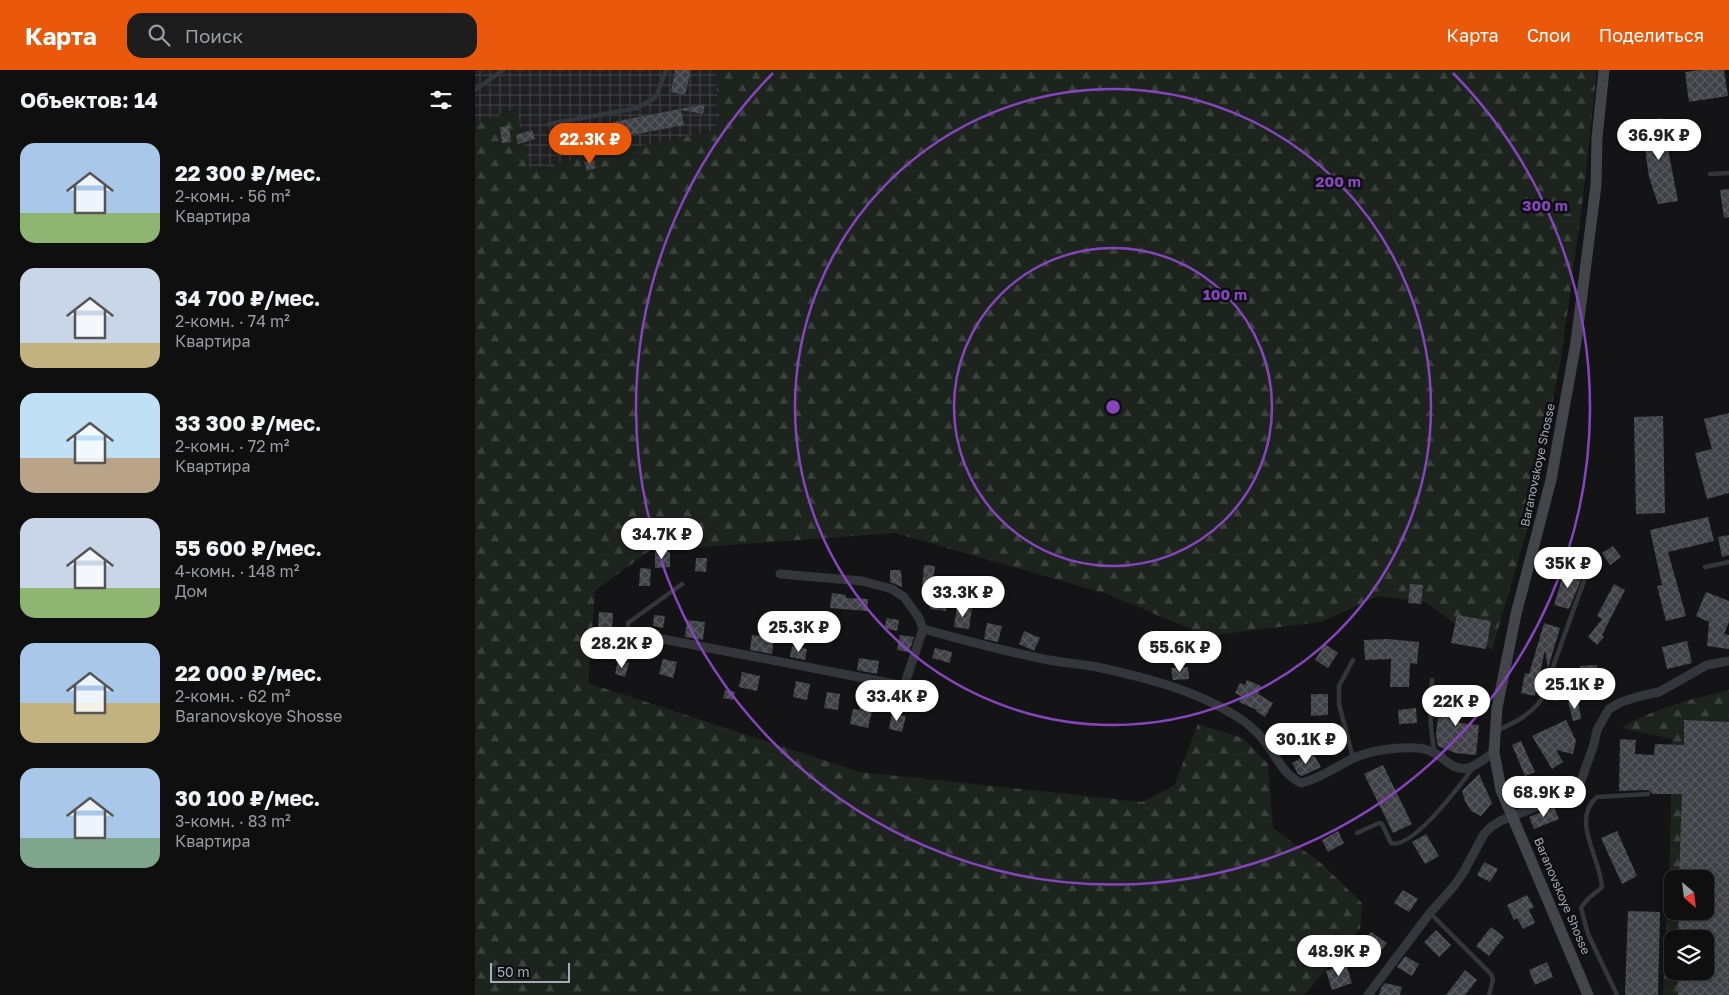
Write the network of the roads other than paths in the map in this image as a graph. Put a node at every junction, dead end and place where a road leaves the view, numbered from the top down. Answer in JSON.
{"nodes":[{"id":1,"x":503,"y":70,"type":"edge"},
{"id":2,"x":666,"y":70,"type":"edge"},
{"id":3,"x":1603,"y":70,"type":"edge"},
{"id":4,"x":475,"y":90,"type":"edge"},
{"id":5,"x":549,"y":124,"type":"dead end"},
{"id":6,"x":1729,"y":173,"type":"edge"},
{"id":7,"x":1710,"y":174,"type":"dead end"},
{"id":8,"x":1729,"y":562,"type":"edge"},
{"id":9,"x":1705,"y":567,"type":"dead end"},
{"id":10,"x":781,"y":574,"type":"dead end"},
{"id":11,"x":1585,"y":578,"type":"dead end"},
{"id":12,"x":682,"y":584,"type":"dead end"},
{"id":13,"x":923,"y":629,"type":"junction"},
{"id":14,"x":637,"y":634,"type":"junction"},
{"id":15,"x":623,"y":657,"type":"dead end"},
{"id":16,"x":1353,"y":660,"type":"dead end"},
{"id":17,"x":1729,"y":662,"type":"edge"},
{"id":18,"x":1432,"y":680,"type":"dead end"},
{"id":19,"x":1494,"y":731,"type":"junction"},
{"id":20,"x":1493,"y":752,"type":"junction"},
{"id":21,"x":1435,"y":753,"type":"junction"},
{"id":22,"x":1353,"y":758,"type":"junction"},
{"id":23,"x":1477,"y":763,"type":"junction"},
{"id":24,"x":1648,"y":794,"type":"dead end"},
{"id":25,"x":1513,"y":816,"type":"junction"},
{"id":26,"x":1357,"y":833,"type":"dead end"},
{"id":27,"x":1430,"y":913,"type":"junction"},
{"id":28,"x":1368,"y":995,"type":"edge"},
{"id":29,"x":1489,"y":995,"type":"edge"},
{"id":30,"x":1589,"y":995,"type":"edge"},
{"id":31,"x":1617,"y":995,"type":"edge"}],
"edges":[{"from":1,"to":4,"type":"lane"},
{"from":2,"to":5,"type":"lane"},
{"from":3,"to":19,"type":"main road","name":"Baranovskoye Shosse"},
{"from":6,"to":7,"type":"lane"},
{"from":8,"to":9,"type":"lane"},
{"from":10,"to":13,"type":"street"},
{"from":11,"to":19,"type":"lane"},
{"from":12,"to":14,"type":"lane"},
{"from":13,"to":14,"type":"street"},
{"from":13,"to":22,"type":"street"},
{"from":14,"to":15,"type":"lane"},
{"from":16,"to":22,"type":"lane"},
{"from":17,"to":25,"type":"street"},
{"from":18,"to":21,"type":"lane"},
{"from":19,"to":20,"type":"main road","name":"Baranovskoye Shosse"},
{"from":20,"to":23,"type":"street"},
{"from":20,"to":25,"type":"main road","name":"Baranovskoye Shosse"},
{"from":21,"to":22,"type":"street"},
{"from":21,"to":23,"type":"street"},
{"from":23,"to":26,"type":"lane"},
{"from":24,"to":31,"type":"lane"},
{"from":25,"to":27,"type":"street"},
{"from":25,"to":30,"type":"main road","name":"Baranovskoye Shosse"},
{"from":27,"to":28,"type":"street"},
{"from":27,"to":29,"type":"lane"}]}
